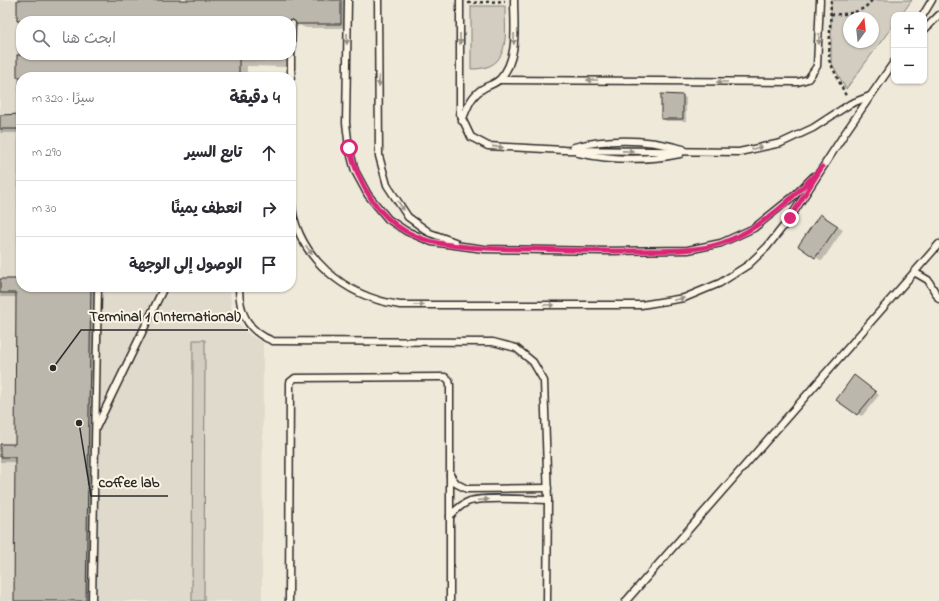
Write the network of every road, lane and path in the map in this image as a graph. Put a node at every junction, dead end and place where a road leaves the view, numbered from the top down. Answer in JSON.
{"nodes":[{"id":1,"x":348,"y":0,"type":"edge"},
{"id":2,"x":378,"y":0,"type":"edge"},
{"id":3,"x":820,"y":0,"type":"edge"},
{"id":4,"x":831,"y":0,"type":"edge"},
{"id":5,"x":872,"y":0,"type":"edge"},
{"id":6,"x":932,"y":0,"type":"edge"},
{"id":7,"x":514,"y":1,"type":"edge"},
{"id":8,"x":460,"y":2,"type":"edge"},
{"id":9,"x":925,"y":12,"type":"edge"},
{"id":10,"x":831,"y":14,"type":"junction"},
{"id":11,"x":939,"y":15,"type":"edge"},
{"id":12,"x":927,"y":27,"type":"edge"},
{"id":13,"x":291,"y":60,"type":"edge"},
{"id":14,"x":891,"y":66,"type":"edge"},
{"id":15,"x":291,"y":72,"type":"edge"},
{"id":16,"x":499,"y":80,"type":"junction"},
{"id":17,"x":870,"y":96,"type":"junction"},
{"id":18,"x":850,"y":104,"type":"junction"},
{"id":19,"x":462,"y":121,"type":"junction"},
{"id":20,"x":564,"y":150,"type":"junction"},
{"id":21,"x":691,"y":152,"type":"junction"},
{"id":22,"x":822,"y":167,"type":"junction"},
{"id":23,"x":296,"y":223,"type":"edge"},
{"id":24,"x":938,"y":247,"type":"edge"},
{"id":25,"x":484,"y":248,"type":"junction"},
{"id":26,"x":914,"y":272,"type":"junction"},
{"id":27,"x":98,"y":292,"type":"edge"},
{"id":28,"x":162,"y":292,"type":"edge"},
{"id":29,"x":239,"y":292,"type":"edge"},
{"id":30,"x":939,"y":299,"type":"edge"},
{"id":31,"x":94,"y":431,"type":"junction"},
{"id":32,"x":450,"y":475,"type":"junction"},
{"id":33,"x":548,"y":488,"type":"junction"},
{"id":34,"x":548,"y":500,"type":"junction"},
{"id":35,"x":450,"y":516,"type":"junction"},
{"id":36,"x":92,"y":601,"type":"edge"},
{"id":37,"x":289,"y":601,"type":"edge"},
{"id":38,"x":450,"y":601,"type":"edge"},
{"id":39,"x":547,"y":601,"type":"edge"},
{"id":40,"x":626,"y":601,"type":"edge"}],
"edges":[{"from":1,"to":25,"type":"lane","one_way":true},
{"from":2,"to":25,"type":"lane","one_way":true},
{"from":3,"to":16,"type":"lane","one_way":true},
{"from":4,"to":10,"type":"path"},
{"from":5,"to":10,"type":"path"},
{"from":6,"to":9,"type":"lane"},
{"from":7,"to":8,"type":"path"},
{"from":7,"to":16,"type":"lane","one_way":true},
{"from":8,"to":19,"type":"lane","one_way":true},
{"from":10,"to":18,"type":"path"},
{"from":11,"to":12,"type":"lane"},
{"from":13,"to":15,"type":"lane"},
{"from":14,"to":17,"type":"lane"},
{"from":16,"to":19,"type":"lane"},
{"from":17,"to":18,"type":"lane"},
{"from":17,"to":22,"type":"lane"},
{"from":21,"to":18,"type":"lane","one_way":true},
{"from":19,"to":20,"type":"lane","one_way":true},
{"from":20,"to":21,"type":"lane","one_way":true},
{"from":20,"to":21,"type":"lane"},
{"from":23,"to":22,"type":"lane","one_way":true},
{"from":22,"to":25,"type":"lane"},
{"from":24,"to":26,"type":"lane"},
{"from":26,"to":30,"type":"lane"},
{"from":26,"to":40,"type":"lane"},
{"from":27,"to":31,"type":"lane"},
{"from":28,"to":31,"type":"lane"},
{"from":29,"to":33,"type":"lane"},
{"from":31,"to":36,"type":"lane"},
{"from":32,"to":33,"type":"lane"},
{"from":32,"to":35,"type":"lane"},
{"from":32,"to":37,"type":"lane"},
{"from":33,"to":34,"type":"lane"},
{"from":35,"to":34,"type":"lane","one_way":true},
{"from":34,"to":39,"type":"lane"},
{"from":35,"to":38,"type":"lane"}]}
